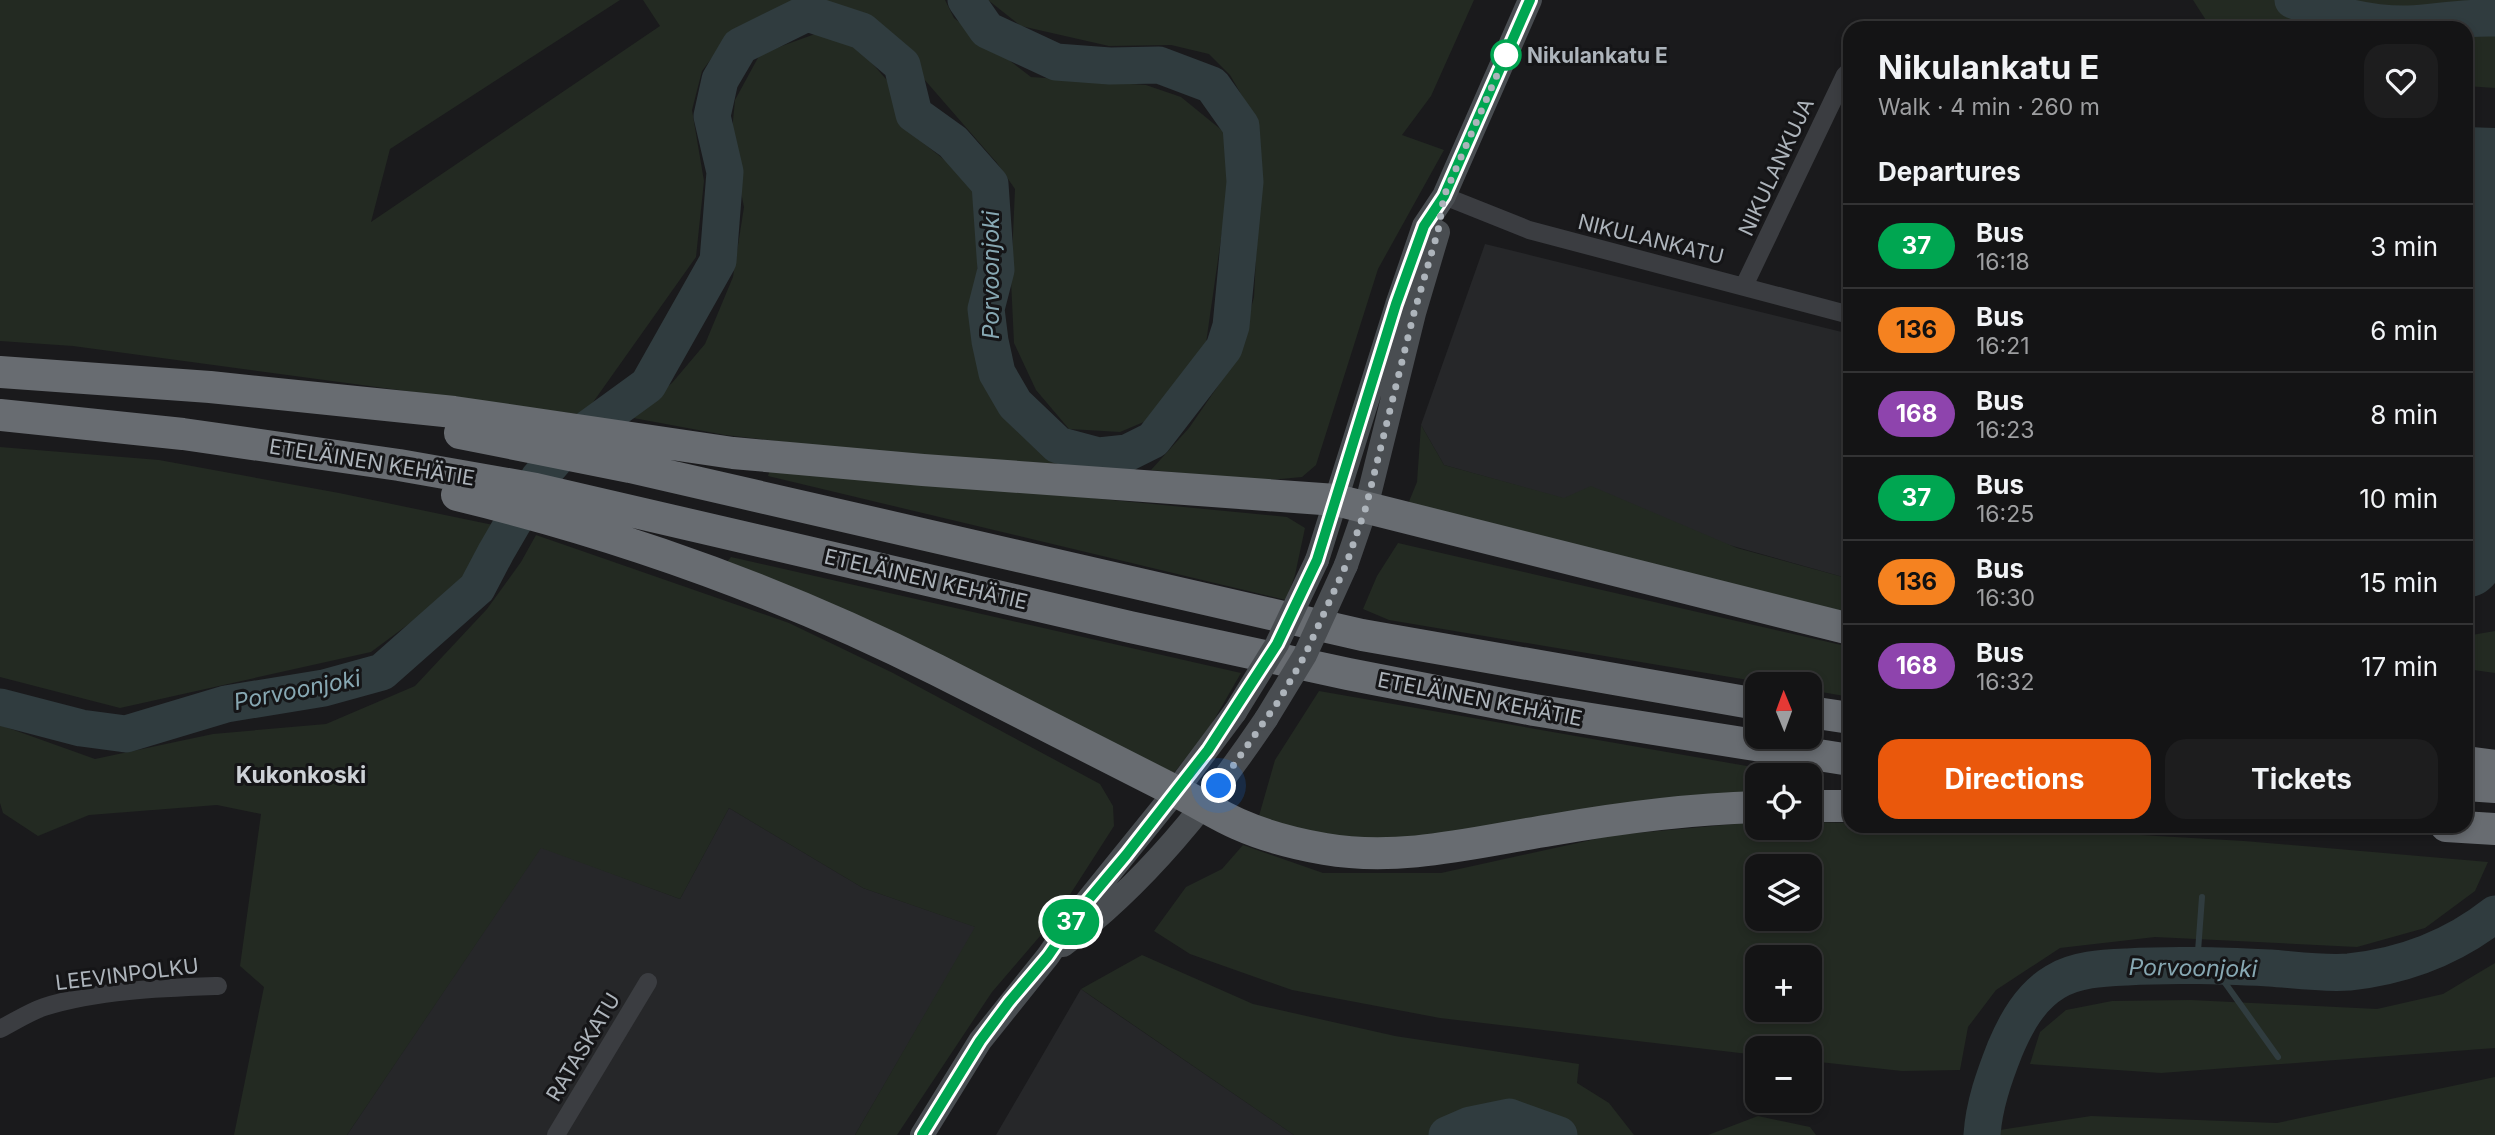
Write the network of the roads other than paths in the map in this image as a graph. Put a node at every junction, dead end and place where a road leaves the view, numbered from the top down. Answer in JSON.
{"nodes":[{"id":1,"x":1530,"y":0,"type":"edge"},
{"id":2,"x":1843,"y":77,"type":"edge"},
{"id":3,"x":1444,"y":196,"type":"junction"},
{"id":4,"x":1744,"y":286,"type":"junction"},
{"id":5,"x":1843,"y":313,"type":"edge"},
{"id":6,"x":0,"y":373,"type":"edge"},
{"id":7,"x":0,"y":416,"type":"edge"},
{"id":8,"x":493,"y":427,"type":"junction"},
{"id":9,"x":1351,"y":504,"type":"junction"},
{"id":10,"x":600,"y":518,"type":"junction"},
{"id":11,"x":1843,"y":627,"type":"edge"},
{"id":12,"x":1745,"y":702,"type":"edge"},
{"id":13,"x":1822,"y":714,"type":"edge"},
{"id":14,"x":1843,"y":717,"type":"edge"},
{"id":15,"x":1843,"y":759,"type":"edge"},
{"id":16,"x":2473,"y":763,"type":"edge"},
{"id":17,"x":2495,"y":766,"type":"edge"},
{"id":18,"x":2473,"y":785,"type":"edge"},
{"id":19,"x":2495,"y":787,"type":"edge"},
{"id":20,"x":1190,"y":798,"type":"junction"},
{"id":21,"x":1822,"y":806,"type":"edge"},
{"id":22,"x":1843,"y":806,"type":"edge"},
{"id":23,"x":1745,"y":808,"type":"edge"},
{"id":24,"x":2473,"y":828,"type":"edge"},
{"id":25,"x":2495,"y":829,"type":"edge"},
{"id":26,"x":648,"y":982,"type":"dead end"},
{"id":27,"x":218,"y":986,"type":"dead end"},
{"id":28,"x":0,"y":1029,"type":"edge"},
{"id":29,"x":556,"y":1135,"type":"edge"},
{"id":30,"x":922,"y":1135,"type":"edge"}],
"edges":[{"from":1,"to":3,"type":"main road"},
{"from":2,"to":4,"type":"street","name":"NIKULANKUJA"},
{"from":3,"to":4,"type":"street","name":"NIKULANKATU"},
{"from":3,"to":9,"type":"main road"},
{"from":4,"to":5,"type":"street","name":"NIKULANKATU"},
{"from":6,"to":8,"type":"highway","name":"ETELÄINEN KEHÄTIE"},
{"from":7,"to":10,"type":"highway","name":"ETELÄINEN KEHÄTIE"},
{"from":8,"to":9,"type":"highway"},
{"from":8,"to":12,"type":"highway","name":"ETELÄINEN KEHÄTIE"},
{"from":9,"to":11,"type":"highway"},
{"from":9,"to":20,"type":"main road","bridge":true},
{"from":9,"to":20,"type":"main road","bridge":true},
{"from":10,"to":15,"type":"highway","name":"ETELÄINEN KEHÄTIE"},
{"from":10,"to":20,"type":"highway"},
{"from":13,"to":14,"type":"highway"},
{"from":16,"to":17,"type":"highway"},
{"from":18,"to":19,"type":"highway"},
{"from":20,"to":23,"type":"highway"},
{"from":20,"to":30,"type":"main road"},
{"from":21,"to":22,"type":"highway"},
{"from":24,"to":25,"type":"highway"},
{"from":26,"to":29,"type":"street","name":"RATASKATU"},
{"from":27,"to":28,"type":"street","name":"LEEVINPOLKU"}]}
